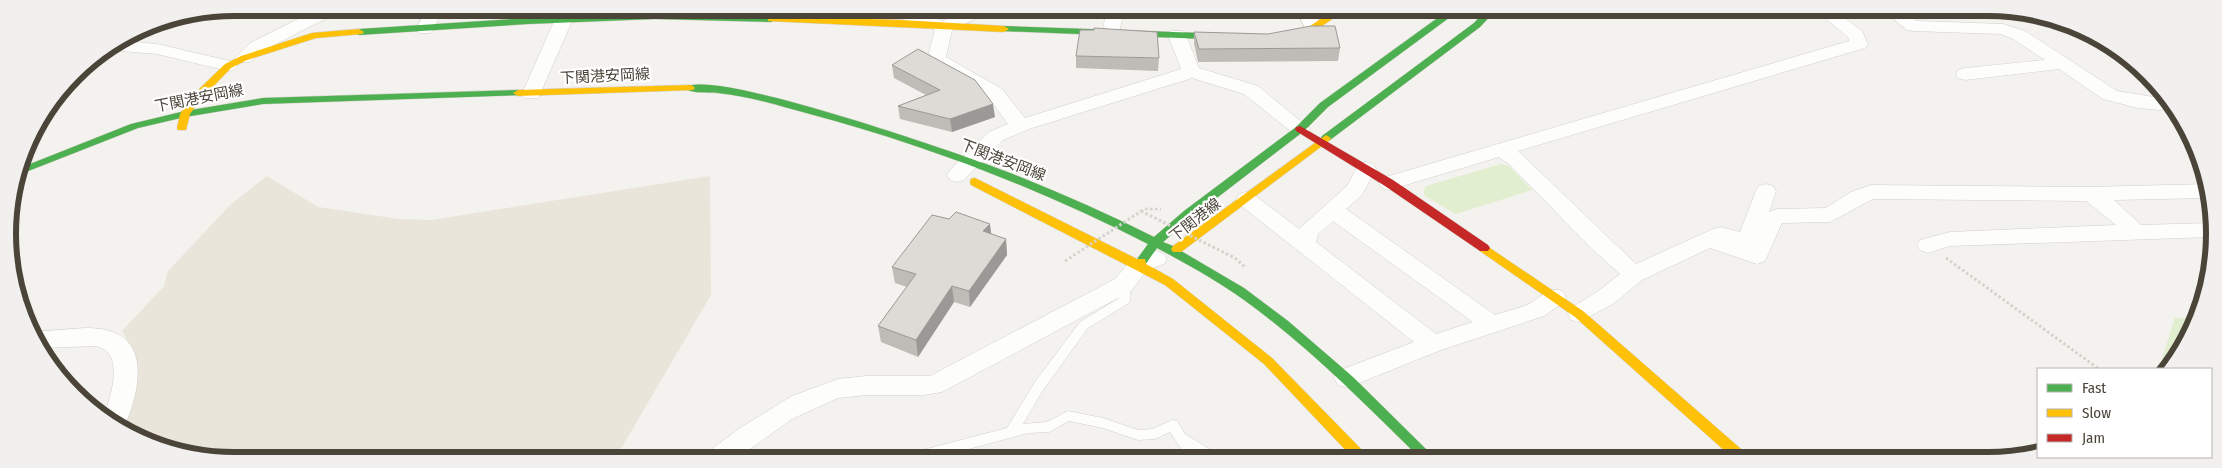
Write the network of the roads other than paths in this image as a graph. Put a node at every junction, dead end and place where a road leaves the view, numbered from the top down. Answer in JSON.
{"nodes":[{"id":1,"x":316,"y":16,"type":"edge"},
{"id":2,"x":431,"y":16,"type":"edge"},
{"id":3,"x":604,"y":16,"type":"edge"},
{"id":4,"x":747,"y":16,"type":"edge"},
{"id":5,"x":911,"y":16,"type":"edge"},
{"id":6,"x":967,"y":16,"type":"edge"},
{"id":7,"x":1115,"y":16,"type":"edge"},
{"id":8,"x":1307,"y":16,"type":"edge"},
{"id":9,"x":1331,"y":16,"type":"edge"},
{"id":10,"x":1446,"y":16,"type":"edge"},
{"id":11,"x":1485,"y":16,"type":"edge"},
{"id":12,"x":1832,"y":16,"type":"edge"},
{"id":13,"x":1899,"y":16,"type":"edge"},
{"id":14,"x":564,"y":19,"type":"junction"},
{"id":15,"x":944,"y":27,"type":"junction"},
{"id":16,"x":1313,"y":28,"type":"junction"},
{"id":17,"x":425,"y":29,"type":"junction"},
{"id":18,"x":1112,"y":32,"type":"junction"},
{"id":19,"x":1177,"y":35,"type":"junction"},
{"id":20,"x":1241,"y":38,"type":"edge"},
{"id":21,"x":1267,"y":38,"type":"edge"},
{"id":22,"x":123,"y":47,"type":"edge"},
{"id":23,"x":236,"y":62,"type":"junction"},
{"id":24,"x":2059,"y":64,"type":"junction"},
{"id":25,"x":1191,"y":72,"type":"junction"},
{"id":26,"x":1965,"y":74,"type":"dead end"},
{"id":27,"x":531,"y":94,"type":"junction"},
{"id":28,"x":2160,"y":104,"type":"dead end"},
{"id":29,"x":185,"y":114,"type":"junction"},
{"id":30,"x":1022,"y":125,"type":"junction"},
{"id":31,"x":182,"y":129,"type":"dead end"},
{"id":32,"x":1300,"y":129,"type":"junction"},
{"id":33,"x":1322,"y":142,"type":"junction"},
{"id":34,"x":1504,"y":151,"type":"junction"},
{"id":35,"x":1366,"y":168,"type":"junction"},
{"id":36,"x":27,"y":169,"type":"edge"},
{"id":37,"x":957,"y":169,"type":"junction"},
{"id":38,"x":1390,"y":183,"type":"junction"},
{"id":39,"x":1766,"y":191,"type":"dead end"},
{"id":40,"x":2202,"y":191,"type":"edge"},
{"id":41,"x":2090,"y":194,"type":"junction"},
{"id":42,"x":1246,"y":199,"type":"junction"},
{"id":43,"x":1332,"y":210,"type":"junction"},
{"id":44,"x":2206,"y":230,"type":"edge"},
{"id":45,"x":2136,"y":232,"type":"junction"},
{"id":46,"x":1708,"y":240,"type":"junction"},
{"id":47,"x":1304,"y":244,"type":"junction"},
{"id":48,"x":1928,"y":245,"type":"road end"},
{"id":49,"x":1165,"y":247,"type":"junction"},
{"id":50,"x":1139,"y":265,"type":"junction"},
{"id":51,"x":1634,"y":274,"type":"junction"},
{"id":52,"x":1123,"y":286,"type":"junction"},
{"id":53,"x":1555,"y":297,"type":"junction"},
{"id":54,"x":1579,"y":314,"type":"junction"},
{"id":55,"x":1492,"y":324,"type":"junction"},
{"id":56,"x":43,"y":339,"type":"edge"},
{"id":57,"x":1433,"y":344,"type":"junction"},
{"id":58,"x":1346,"y":378,"type":"junction"},
{"id":59,"x":115,"y":417,"type":"edge"},
{"id":60,"x":1012,"y":433,"type":"junction"},
{"id":61,"x":1179,"y":436,"type":"junction"},
{"id":62,"x":733,"y":452,"type":"edge"},
{"id":63,"x":938,"y":452,"type":"edge"},
{"id":64,"x":1190,"y":452,"type":"edge"},
{"id":65,"x":1203,"y":452,"type":"edge"},
{"id":66,"x":1354,"y":452,"type":"edge"},
{"id":67,"x":1423,"y":452,"type":"edge"},
{"id":68,"x":1735,"y":452,"type":"edge"}],
"edges":[{"from":1,"to":23,"type":"street"},
{"from":2,"to":17,"type":"street"},
{"from":3,"to":14,"type":"main road"},
{"from":4,"to":15,"type":"main road"},
{"from":5,"to":15,"type":"street"},
{"from":6,"to":15,"type":"street"},
{"from":7,"to":18,"type":"street"},
{"from":8,"to":16,"type":"street"},
{"from":9,"to":16,"type":"main road"},
{"from":10,"to":32,"type":"main road","name":"下関港線"},
{"from":11,"to":33,"type":"main road","name":"下関港線"},
{"from":12,"to":34,"type":"street"},
{"from":13,"to":24,"type":"street"},
{"from":14,"to":17,"type":"main road"},
{"from":14,"to":27,"type":"street"},
{"from":15,"to":18,"type":"main road"},
{"from":15,"to":30,"type":"street"},
{"from":16,"to":21,"type":"main road"},
{"from":17,"to":23,"type":"main road"},
{"from":18,"to":19,"type":"main road"},
{"from":19,"to":20,"type":"main road"},
{"from":19,"to":25,"type":"street"},
{"from":22,"to":23,"type":"street"},
{"from":23,"to":29,"type":"main road"},
{"from":24,"to":26,"type":"street"},
{"from":24,"to":28,"type":"street"},
{"from":25,"to":30,"type":"street"},
{"from":25,"to":32,"type":"street"},
{"from":27,"to":29,"type":"main road","name":"下関港安岡線"},
{"from":27,"to":37,"type":"main road","name":"下関港安岡線"},
{"from":29,"to":31,"type":"main road"},
{"from":29,"to":36,"type":"main road","name":"下関港安岡線"},
{"from":30,"to":37,"type":"street"},
{"from":32,"to":33,"type":"main road"},
{"from":32,"to":49,"type":"main road","name":"下関港線"},
{"from":33,"to":35,"type":"main road"},
{"from":33,"to":42,"type":"main road","name":"下関港線"},
{"from":34,"to":38,"type":"street"},
{"from":34,"to":51,"type":"street"},
{"from":35,"to":38,"type":"main road"},
{"from":35,"to":43,"type":"street"},
{"from":37,"to":49,"type":"main road","name":"下関港安岡線"},
{"from":37,"to":50,"type":"main road","name":"下関港安岡線"},
{"from":38,"to":53,"type":"main road"},
{"from":39,"to":46,"type":"street"},
{"from":40,"to":41,"type":"street"},
{"from":41,"to":45,"type":"street"},
{"from":41,"to":46,"type":"street"},
{"from":42,"to":47,"type":"street"},
{"from":42,"to":49,"type":"main road","name":"下関港線"},
{"from":43,"to":47,"type":"street"},
{"from":43,"to":55,"type":"street"},
{"from":44,"to":45,"type":"street"},
{"from":45,"to":48,"type":"street"},
{"from":46,"to":51,"type":"street"},
{"from":47,"to":57,"type":"street"},
{"from":49,"to":50,"type":"street"},
{"from":49,"to":58,"type":"main road","name":"下関港線"},
{"from":50,"to":52,"type":"street"},
{"from":50,"to":66,"type":"main road"},
{"from":51,"to":54,"type":"street"},
{"from":52,"to":60,"type":"lane"},
{"from":52,"to":62,"type":"street"},
{"from":53,"to":54,"type":"main road"},
{"from":53,"to":55,"type":"street"},
{"from":54,"to":68,"type":"main road"},
{"from":55,"to":57,"type":"street"},
{"from":56,"to":59,"type":"street"},
{"from":57,"to":58,"type":"street"},
{"from":58,"to":67,"type":"main road","name":"下関港線"},
{"from":60,"to":61,"type":"lane"},
{"from":60,"to":63,"type":"lane"},
{"from":61,"to":64,"type":"lane"},
{"from":61,"to":65,"type":"lane"}]}
